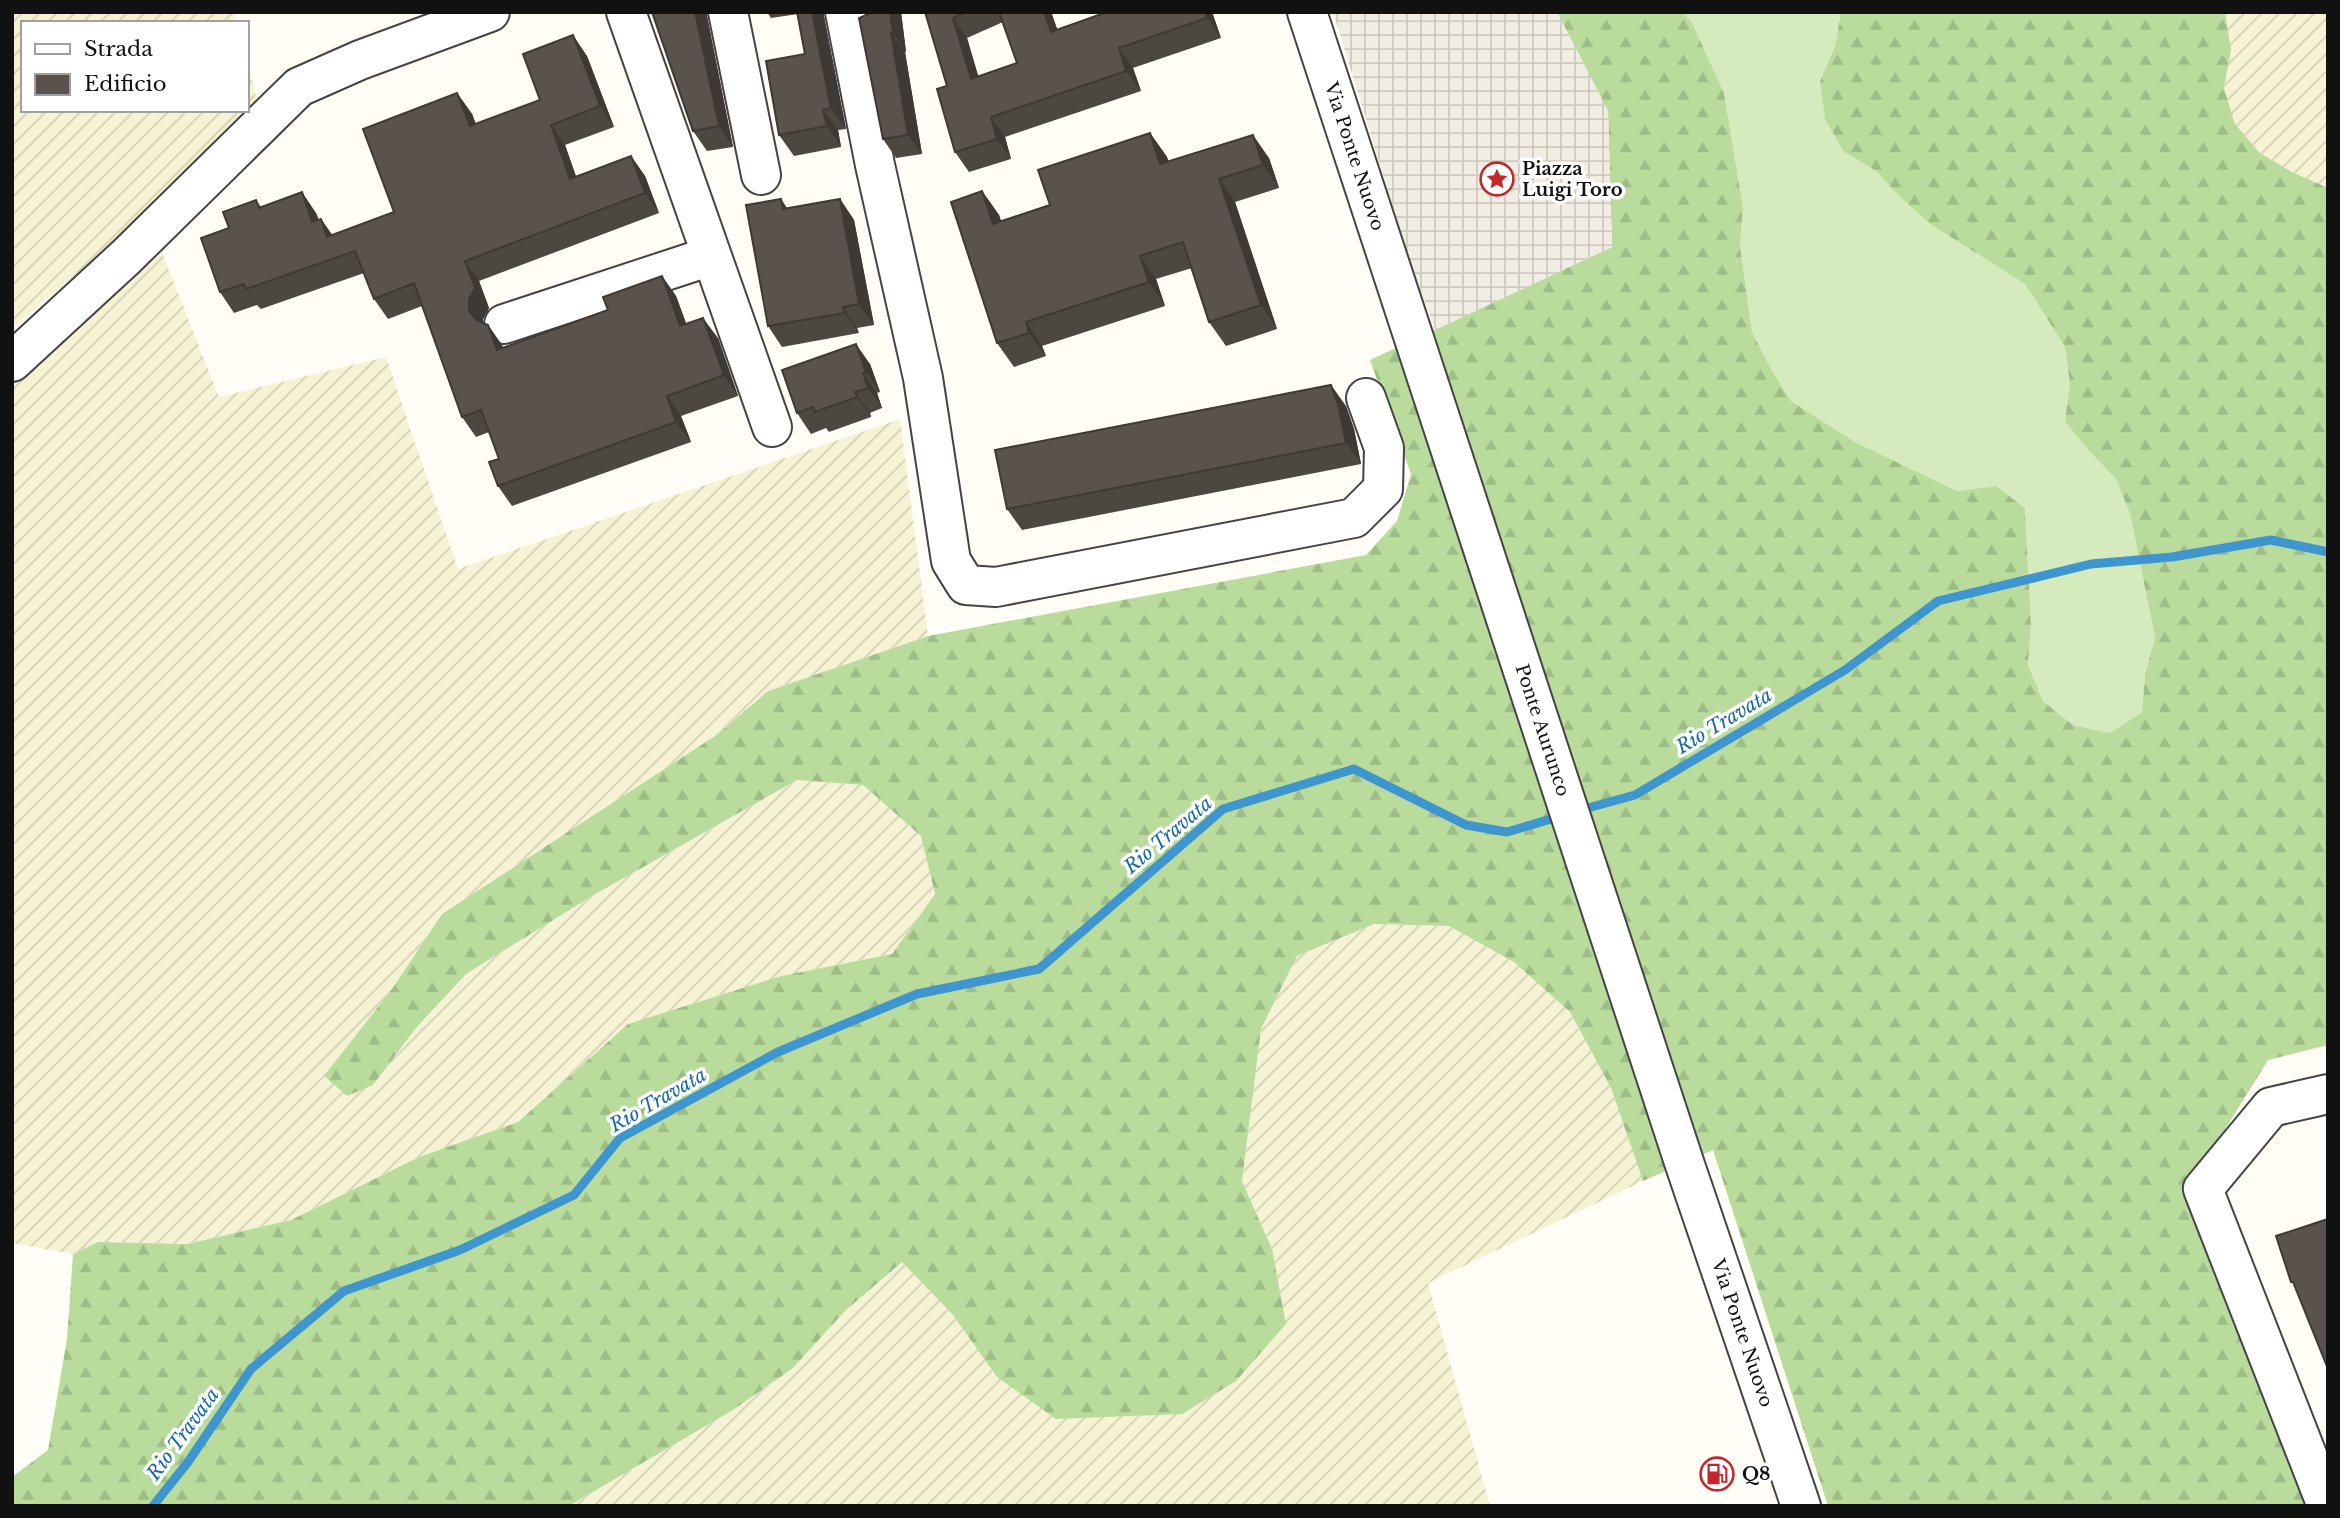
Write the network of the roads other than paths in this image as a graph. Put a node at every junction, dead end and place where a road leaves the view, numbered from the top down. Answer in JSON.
{"nodes":[{"id":1,"x":490,"y":12,"type":"edge"},
{"id":2,"x":626,"y":12,"type":"edge"},
{"id":3,"x":728,"y":12,"type":"edge"},
{"id":4,"x":845,"y":12,"type":"edge"},
{"id":5,"x":1307,"y":12,"type":"edge"},
{"id":6,"x":761,"y":175,"type":"dead end"},
{"id":7,"x":710,"y":256,"type":"junction"},
{"id":8,"x":1401,"y":301,"type":"joint"},
{"id":9,"x":504,"y":324,"type":"dead end"},
{"id":10,"x":12,"y":362,"type":"edge"},
{"id":11,"x":1366,"y":398,"type":"dead end"},
{"id":12,"x":772,"y":427,"type":"dead end"},
{"id":13,"x":2328,"y":1094,"type":"edge"},
{"id":14,"x":1684,"y":1162,"type":"joint"},
{"id":15,"x":2316,"y":1447,"type":"edge"},
{"id":16,"x":1801,"y":1506,"type":"edge"},
{"id":17,"x":2327,"y":1506,"type":"edge"}],
"edges":[{"from":1,"to":10,"type":"street"},
{"from":2,"to":7,"type":"street"},
{"from":3,"to":6,"type":"street"},
{"from":4,"to":11,"type":"street"},
{"from":5,"to":8,"type":"street","name":"Via Ponte Nuovo"},
{"from":7,"to":9,"type":"street"},
{"from":7,"to":12,"type":"street"},
{"from":8,"to":14,"type":"street","name":"Ponte Aurunco"},
{"from":13,"to":15,"type":"street"},
{"from":14,"to":16,"type":"street","name":"Via Ponte Nuovo"},
{"from":15,"to":17,"type":"street"}]}
